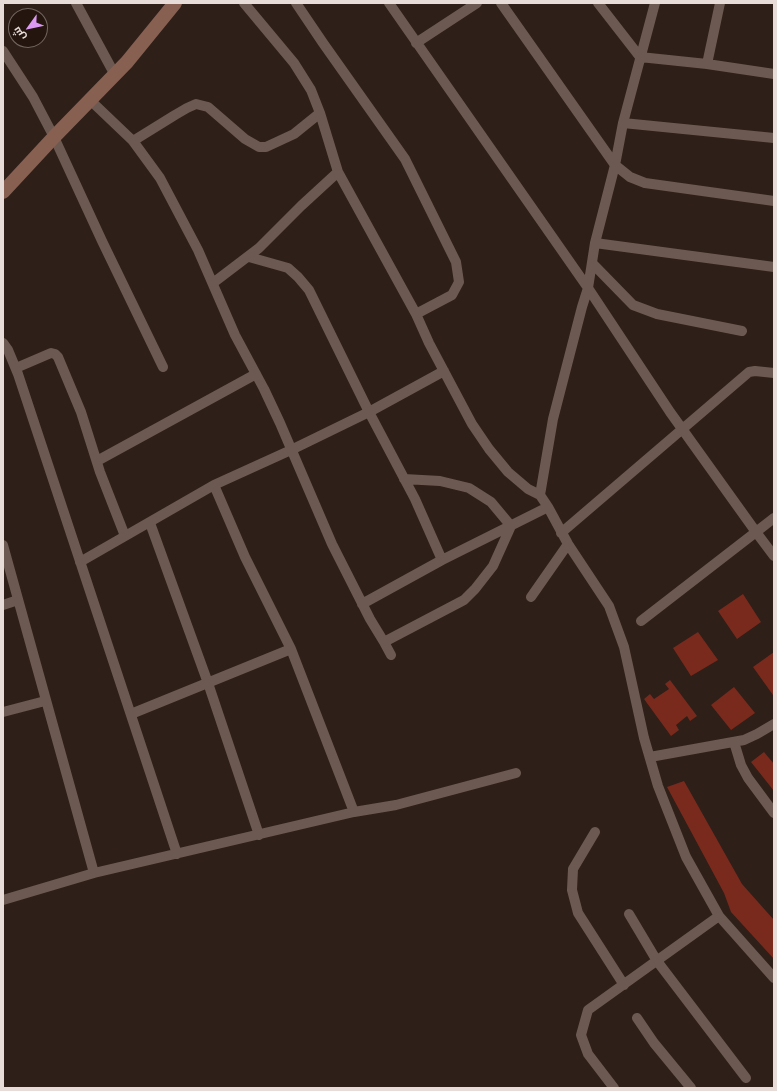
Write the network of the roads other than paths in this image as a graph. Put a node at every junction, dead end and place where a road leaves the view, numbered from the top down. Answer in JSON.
{"nodes":[{"id":1,"x":76,"y":3,"type":"edge"},
{"id":2,"x":175,"y":3,"type":"edge"},
{"id":3,"x":244,"y":3,"type":"edge"},
{"id":4,"x":296,"y":3,"type":"edge"},
{"id":5,"x":389,"y":3,"type":"edge"},
{"id":6,"x":477,"y":3,"type":"edge"},
{"id":7,"x":501,"y":3,"type":"edge"},
{"id":8,"x":598,"y":3,"type":"edge"},
{"id":9,"x":655,"y":3,"type":"edge"},
{"id":10,"x":720,"y":3,"type":"edge"},
{"id":11,"x":416,"y":43,"type":"junction"},
{"id":12,"x":3,"y":51,"type":"edge"},
{"id":13,"x":640,"y":57,"type":"junction"},
{"id":14,"x":707,"y":64,"type":"junction"},
{"id":15,"x":774,"y":73,"type":"edge"},
{"id":16,"x":115,"y":75,"type":"junction"},
{"id":17,"x":90,"y":100,"type":"junction"},
{"id":18,"x":320,"y":113,"type":"junction"},
{"id":19,"x":623,"y":123,"type":"junction"},
{"id":20,"x":54,"y":136,"type":"junction"},
{"id":21,"x":774,"y":138,"type":"edge"},
{"id":22,"x":133,"y":141,"type":"junction"},
{"id":23,"x":615,"y":165,"type":"junction"},
{"id":24,"x":338,"y":172,"type":"junction"},
{"id":25,"x":5,"y":186,"type":"edge"},
{"id":26,"x":774,"y":201,"type":"edge"},
{"id":27,"x":595,"y":243,"type":"junction"},
{"id":28,"x":250,"y":257,"type":"junction"},
{"id":29,"x":592,"y":263,"type":"junction"},
{"id":30,"x":774,"y":267,"type":"edge"},
{"id":31,"x":213,"y":283,"type":"junction"},
{"id":32,"x":588,"y":288,"type":"junction"},
{"id":33,"x":416,"y":314,"type":"junction"},
{"id":34,"x":742,"y":331,"type":"dead end"},
{"id":35,"x":3,"y":343,"type":"edge"},
{"id":36,"x":163,"y":367,"type":"dead end"},
{"id":37,"x":16,"y":368,"type":"junction"},
{"id":38,"x":444,"y":371,"type":"junction"},
{"id":39,"x":774,"y":373,"type":"edge"},
{"id":40,"x":256,"y":374,"type":"junction"},
{"id":41,"x":369,"y":412,"type":"junction"},
{"id":42,"x":682,"y":430,"type":"junction"},
{"id":43,"x":291,"y":450,"type":"junction"},
{"id":44,"x":97,"y":461,"type":"junction"},
{"id":45,"x":404,"y":479,"type":"junction"},
{"id":46,"x":214,"y":485,"type":"junction"},
{"id":47,"x":540,"y":495,"type":"junction"},
{"id":48,"x":548,"y":507,"type":"junction"},
{"id":49,"x":774,"y":518,"type":"edge"},
{"id":50,"x":150,"y":523,"type":"junction"},
{"id":51,"x":511,"y":526,"type":"junction"},
{"id":52,"x":756,"y":532,"type":"junction"},
{"id":53,"x":562,"y":533,"type":"junction"},
{"id":54,"x":125,"y":536,"type":"junction"},
{"id":55,"x":568,"y":544,"type":"junction"},
{"id":56,"x":3,"y":545,"type":"edge"},
{"id":57,"x":774,"y":556,"type":"edge"},
{"id":58,"x":442,"y":560,"type":"junction"},
{"id":59,"x":80,"y":562,"type":"junction"},
{"id":60,"x":531,"y":597,"type":"dead end"},
{"id":61,"x":18,"y":600,"type":"junction"},
{"id":62,"x":3,"y":604,"type":"edge"},
{"id":63,"x":362,"y":604,"type":"junction"},
{"id":64,"x":642,"y":621,"type":"dead end"},
{"id":65,"x":384,"y":642,"type":"junction"},
{"id":66,"x":291,"y":648,"type":"junction"},
{"id":67,"x":391,"y":655,"type":"dead end"},
{"id":68,"x":208,"y":683,"type":"junction"},
{"id":69,"x":46,"y":701,"type":"junction"},
{"id":70,"x":3,"y":712,"type":"edge"},
{"id":71,"x":131,"y":714,"type":"junction"},
{"id":72,"x":774,"y":724,"type":"edge"},
{"id":73,"x":734,"y":742,"type":"junction"},
{"id":74,"x":650,"y":757,"type":"junction"},
{"id":75,"x":516,"y":773,"type":"dead end"},
{"id":76,"x":354,"y":812,"type":"junction"},
{"id":77,"x":774,"y":813,"type":"edge"},
{"id":78,"x":595,"y":832,"type":"dead end"},
{"id":79,"x":259,"y":834,"type":"junction"},
{"id":80,"x":177,"y":854,"type":"junction"},
{"id":81,"x":94,"y":874,"type":"junction"},
{"id":82,"x":3,"y":900,"type":"edge"},
{"id":83,"x":629,"y":914,"type":"dead end"},
{"id":84,"x":719,"y":916,"type":"junction"},
{"id":85,"x":657,"y":961,"type":"junction"},
{"id":86,"x":774,"y":978,"type":"edge"},
{"id":87,"x":624,"y":984,"type":"junction"},
{"id":88,"x":637,"y":1018,"type":"dead end"},
{"id":89,"x":746,"y":1078,"type":"dead end"},
{"id":90,"x":614,"y":1088,"type":"edge"},
{"id":91,"x":691,"y":1088,"type":"edge"}],
"edges":[{"from":1,"to":16,"type":"street"},
{"from":2,"to":16,"type":"main road"},
{"from":3,"to":18,"type":"street"},
{"from":4,"to":33,"type":"street"},
{"from":5,"to":11,"type":"street"},
{"from":6,"to":11,"type":"street"},
{"from":7,"to":23,"type":"street"},
{"from":8,"to":13,"type":"street"},
{"from":9,"to":13,"type":"street"},
{"from":10,"to":14,"type":"street"},
{"from":11,"to":32,"type":"street"},
{"from":12,"to":20,"type":"street"},
{"from":13,"to":14,"type":"street"},
{"from":13,"to":19,"type":"street"},
{"from":14,"to":15,"type":"street"},
{"from":16,"to":17,"type":"main road"},
{"from":17,"to":20,"type":"main road"},
{"from":17,"to":22,"type":"street"},
{"from":18,"to":22,"type":"street"},
{"from":18,"to":24,"type":"street"},
{"from":19,"to":21,"type":"street"},
{"from":19,"to":23,"type":"street"},
{"from":20,"to":25,"type":"main road"},
{"from":20,"to":36,"type":"street"},
{"from":22,"to":31,"type":"street"},
{"from":23,"to":26,"type":"street"},
{"from":23,"to":27,"type":"street"},
{"from":24,"to":28,"type":"street"},
{"from":24,"to":33,"type":"street"},
{"from":27,"to":29,"type":"street"},
{"from":27,"to":30,"type":"street"},
{"from":28,"to":31,"type":"street"},
{"from":28,"to":41,"type":"street"},
{"from":29,"to":32,"type":"street"},
{"from":29,"to":34,"type":"street"},
{"from":31,"to":40,"type":"street"},
{"from":32,"to":42,"type":"street"},
{"from":32,"to":47,"type":"street"},
{"from":33,"to":38,"type":"street"},
{"from":35,"to":37,"type":"street"},
{"from":37,"to":44,"type":"street"},
{"from":37,"to":59,"type":"street"},
{"from":38,"to":41,"type":"street"},
{"from":38,"to":47,"type":"street"},
{"from":39,"to":42,"type":"street"},
{"from":40,"to":43,"type":"street"},
{"from":40,"to":44,"type":"street"},
{"from":41,"to":43,"type":"street"},
{"from":41,"to":45,"type":"street"},
{"from":42,"to":52,"type":"street"},
{"from":42,"to":53,"type":"street"},
{"from":43,"to":46,"type":"street"},
{"from":43,"to":63,"type":"street"},
{"from":44,"to":54,"type":"street"},
{"from":45,"to":51,"type":"street"},
{"from":45,"to":58,"type":"street"},
{"from":46,"to":50,"type":"street"},
{"from":46,"to":66,"type":"street"},
{"from":47,"to":48,"type":"street"},
{"from":48,"to":51,"type":"street"},
{"from":48,"to":53,"type":"street"},
{"from":49,"to":52,"type":"street"},
{"from":50,"to":54,"type":"street"},
{"from":50,"to":68,"type":"street"},
{"from":51,"to":58,"type":"street"},
{"from":51,"to":65,"type":"street"},
{"from":52,"to":57,"type":"street"},
{"from":52,"to":64,"type":"street"},
{"from":53,"to":55,"type":"street"},
{"from":54,"to":59,"type":"street"},
{"from":55,"to":60,"type":"street"},
{"from":55,"to":74,"type":"street"},
{"from":56,"to":61,"type":"street"},
{"from":58,"to":63,"type":"street"},
{"from":59,"to":71,"type":"street"},
{"from":61,"to":62,"type":"street"},
{"from":61,"to":69,"type":"street"},
{"from":63,"to":65,"type":"street"},
{"from":65,"to":67,"type":"street"},
{"from":66,"to":68,"type":"street"},
{"from":66,"to":76,"type":"street"},
{"from":68,"to":71,"type":"street"},
{"from":68,"to":79,"type":"street"},
{"from":69,"to":70,"type":"street"},
{"from":69,"to":81,"type":"street"},
{"from":71,"to":80,"type":"street"},
{"from":72,"to":73,"type":"street"},
{"from":73,"to":74,"type":"street"},
{"from":73,"to":77,"type":"street"},
{"from":74,"to":84,"type":"street"},
{"from":75,"to":76,"type":"street"},
{"from":76,"to":79,"type":"street"},
{"from":78,"to":87,"type":"street"},
{"from":79,"to":80,"type":"street"},
{"from":80,"to":81,"type":"street"},
{"from":81,"to":82,"type":"street"},
{"from":83,"to":85,"type":"street"},
{"from":84,"to":85,"type":"street"},
{"from":84,"to":86,"type":"street"},
{"from":85,"to":87,"type":"street"},
{"from":85,"to":89,"type":"street"},
{"from":87,"to":90,"type":"street"},
{"from":88,"to":91,"type":"street"}]}
